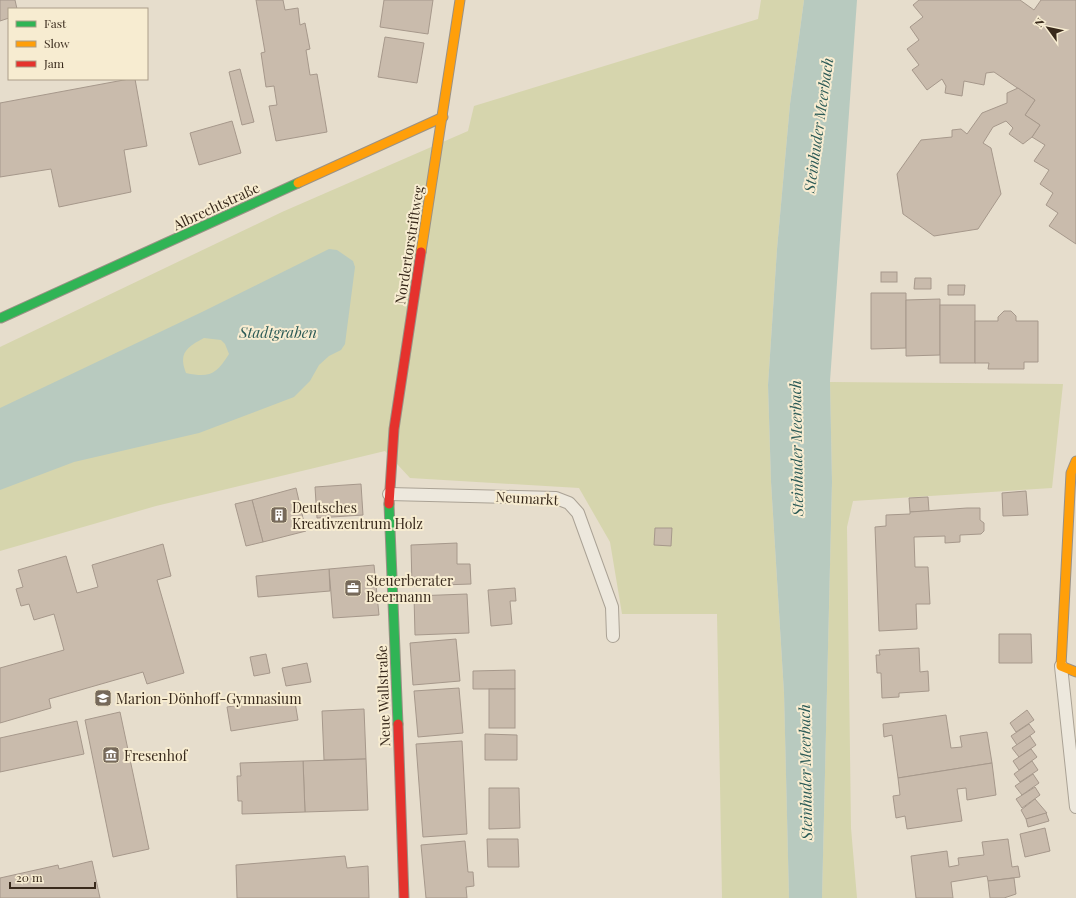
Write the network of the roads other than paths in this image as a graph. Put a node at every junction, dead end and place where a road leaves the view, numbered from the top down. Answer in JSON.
{"nodes":[{"id":1,"x":460,"y":0,"type":"edge"},
{"id":2,"x":443,"y":117,"type":"junction"},
{"id":3,"x":1,"y":318,"type":"edge"},
{"id":4,"x":1076,"y":460,"type":"edge"},
{"id":5,"x":389,"y":494,"type":"junction"},
{"id":6,"x":613,"y":636,"type":"dead end"},
{"id":7,"x":1061,"y":666,"type":"junction"},
{"id":8,"x":1076,"y":672,"type":"edge"},
{"id":9,"x":1076,"y":807,"type":"edge"},
{"id":10,"x":404,"y":898,"type":"edge"}],
"edges":[{"from":1,"to":2,"type":"street","name":"Nordertorstriftweg"},
{"from":2,"to":3,"type":"street","name":"Albrechtstraße"},
{"from":2,"to":5,"type":"street","name":"Nordertorstriftweg"},
{"from":4,"to":7,"type":"street"},
{"from":5,"to":6,"type":"lane","name":"Neumarkt"},
{"from":5,"to":10,"type":"street","name":"Neue Wallstraße"},
{"from":7,"to":8,"type":"street"},
{"from":7,"to":9,"type":"lane"}]}
